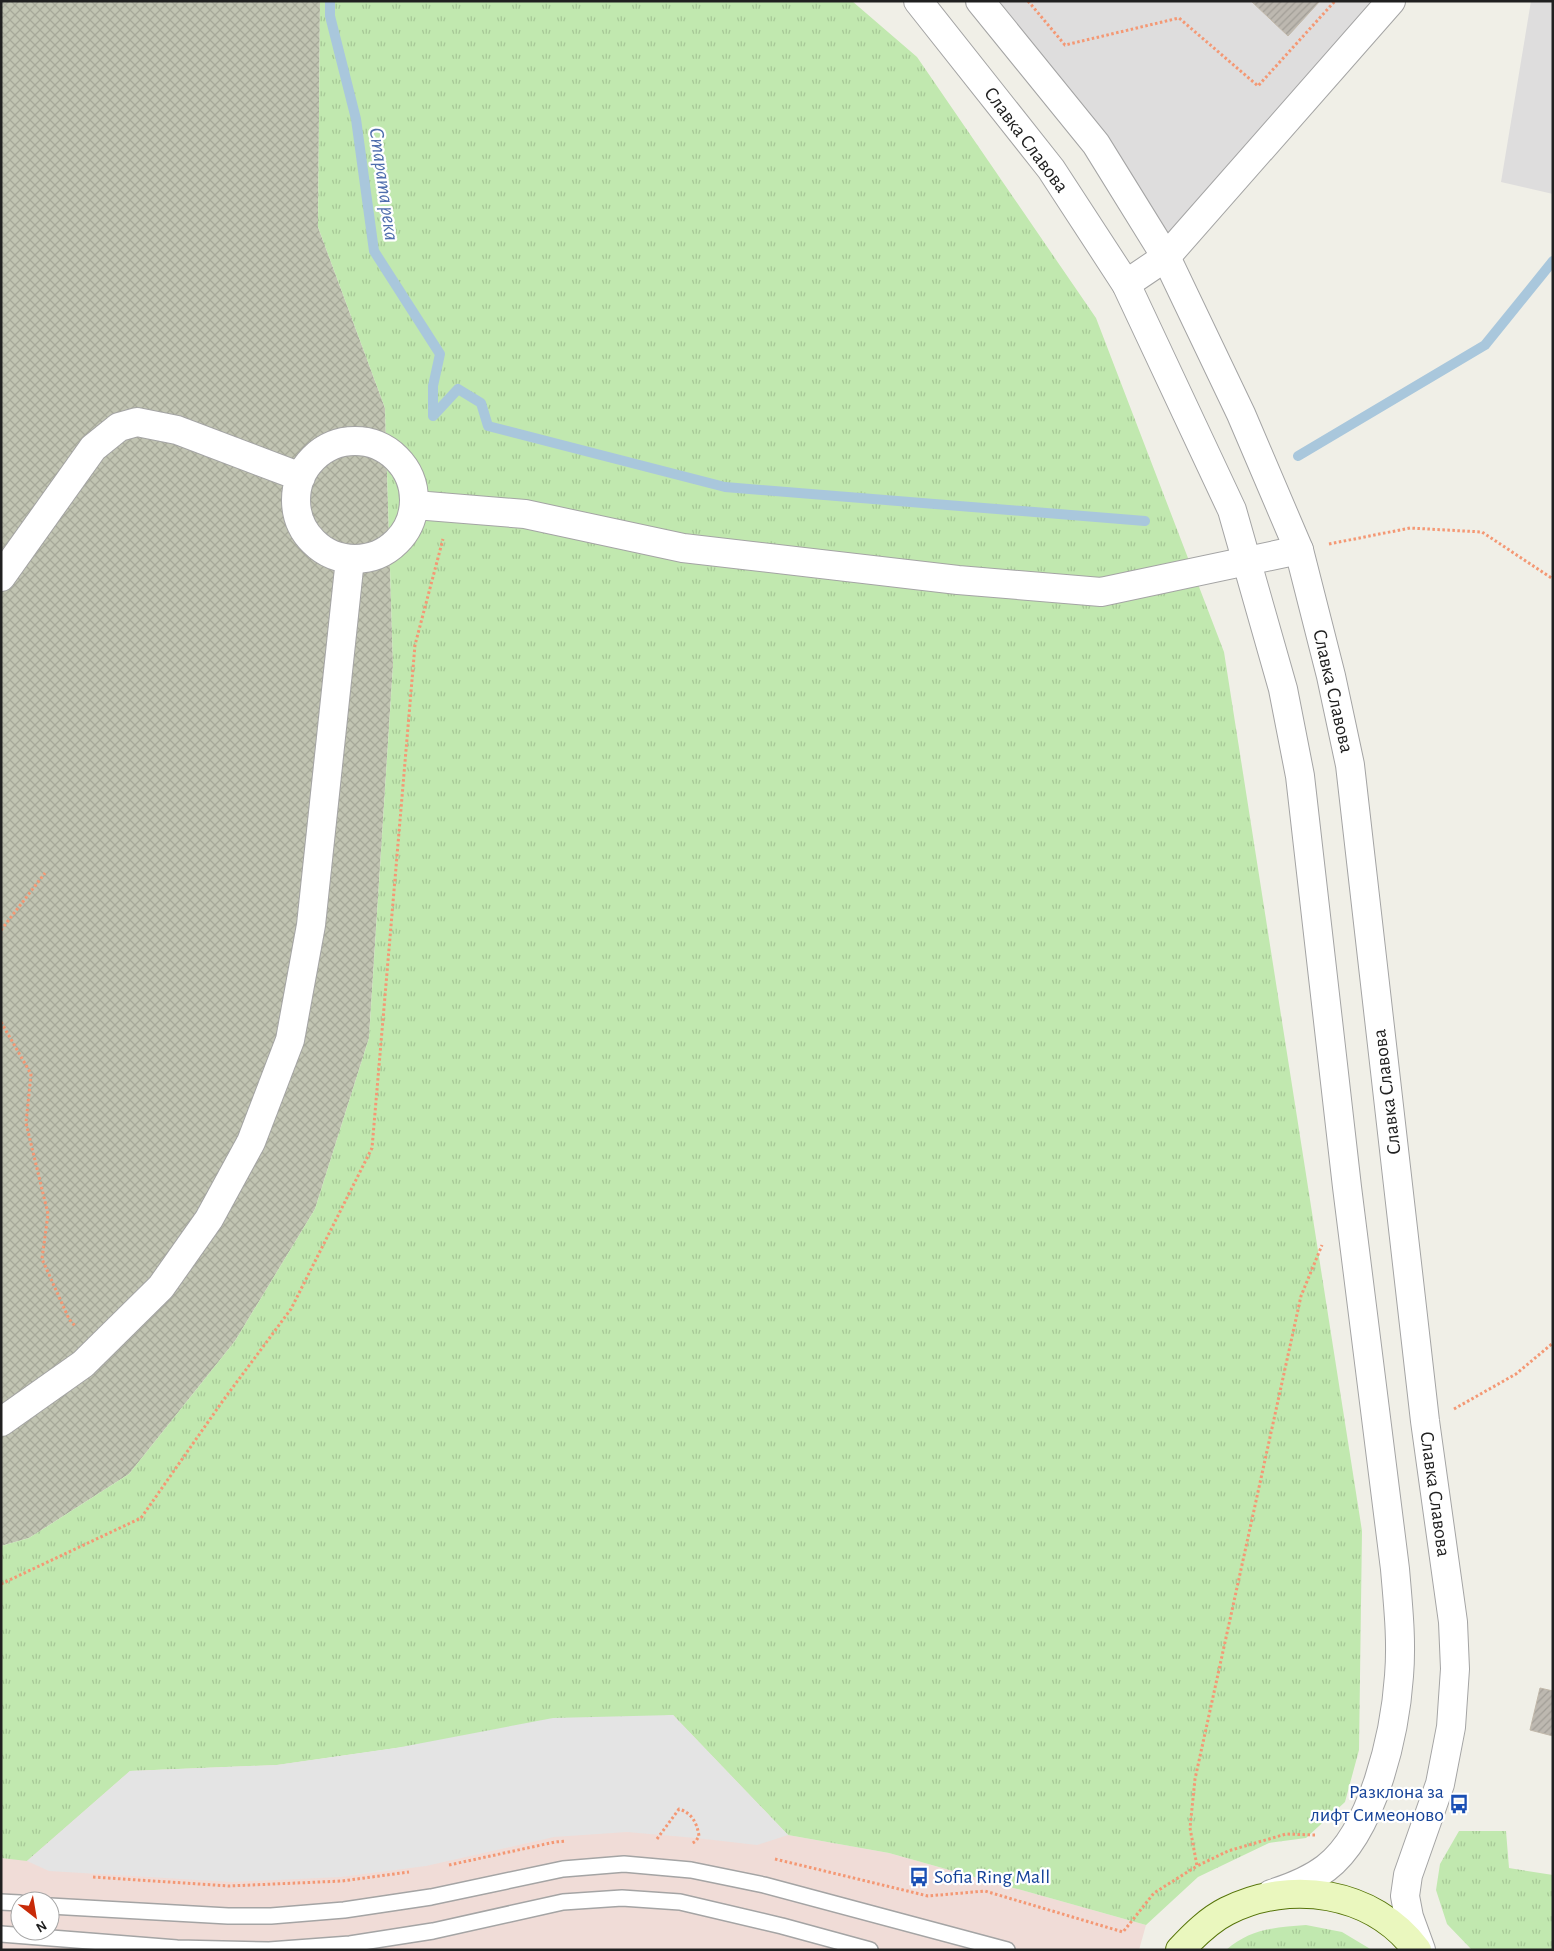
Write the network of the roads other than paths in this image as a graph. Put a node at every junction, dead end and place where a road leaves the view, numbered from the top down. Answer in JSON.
{"nodes":[{"id":1,"x":918,"y":1,"type":"edge"},
{"id":2,"x":980,"y":1,"type":"edge"},
{"id":3,"x":1391,"y":1,"type":"edge"},
{"id":4,"x":1166,"y":257,"type":"junction"},
{"id":5,"x":1126,"y":284,"type":"junction"},
{"id":6,"x":301,"y":477,"type":"junction"},
{"id":7,"x":415,"y":505,"type":"junction"},
{"id":8,"x":1299,"y":550,"type":"junction"},
{"id":9,"x":350,"y":559,"type":"junction"},
{"id":10,"x":1246,"y":561,"type":"junction"},
{"id":11,"x":1,"y":577,"type":"edge"},
{"id":12,"x":1,"y":1422,"type":"edge"},
{"id":13,"x":1253,"y":1900,"type":"junction"},
{"id":14,"x":60,"y":1907,"type":"edge"},
{"id":15,"x":1,"y":1934,"type":"edge"},
{"id":16,"x":73,"y":1945,"type":"edge"},
{"id":17,"x":870,"y":1950,"type":"edge"},
{"id":18,"x":1006,"y":1950,"type":"edge"},
{"id":19,"x":1180,"y":1950,"type":"edge"},
{"id":20,"x":1417,"y":1950,"type":"edge"},
{"id":21,"x":1421,"y":1950,"type":"edge"}],
"edges":[{"from":1,"to":5,"type":"street","name":"Славка Славова"},
{"from":2,"to":4,"type":"street","name":"Славка Славова"},
{"from":3,"to":4,"type":"street"},
{"from":4,"to":5,"type":"street"},
{"from":4,"to":8,"type":"street","name":"Славка Славова"},
{"from":5,"to":10,"type":"street","name":"Славка Славова"},
{"from":6,"to":7,"type":"street"},
{"from":6,"to":9,"type":"street"},
{"from":6,"to":11,"type":"street"},
{"from":7,"to":9,"type":"street"},
{"from":7,"to":10,"type":"street"},
{"from":8,"to":10,"type":"street"},
{"from":8,"to":21,"type":"street","name":"Славка Славова"},
{"from":9,"to":12,"type":"street"},
{"from":10,"to":13,"type":"street","name":"Славка Славова"},
{"from":13,"to":19,"type":"main road"},
{"from":13,"to":20,"type":"main road"},
{"from":14,"to":18,"type":"lane"},
{"from":15,"to":16,"type":"lane"},
{"from":16,"to":17,"type":"lane"}]}
